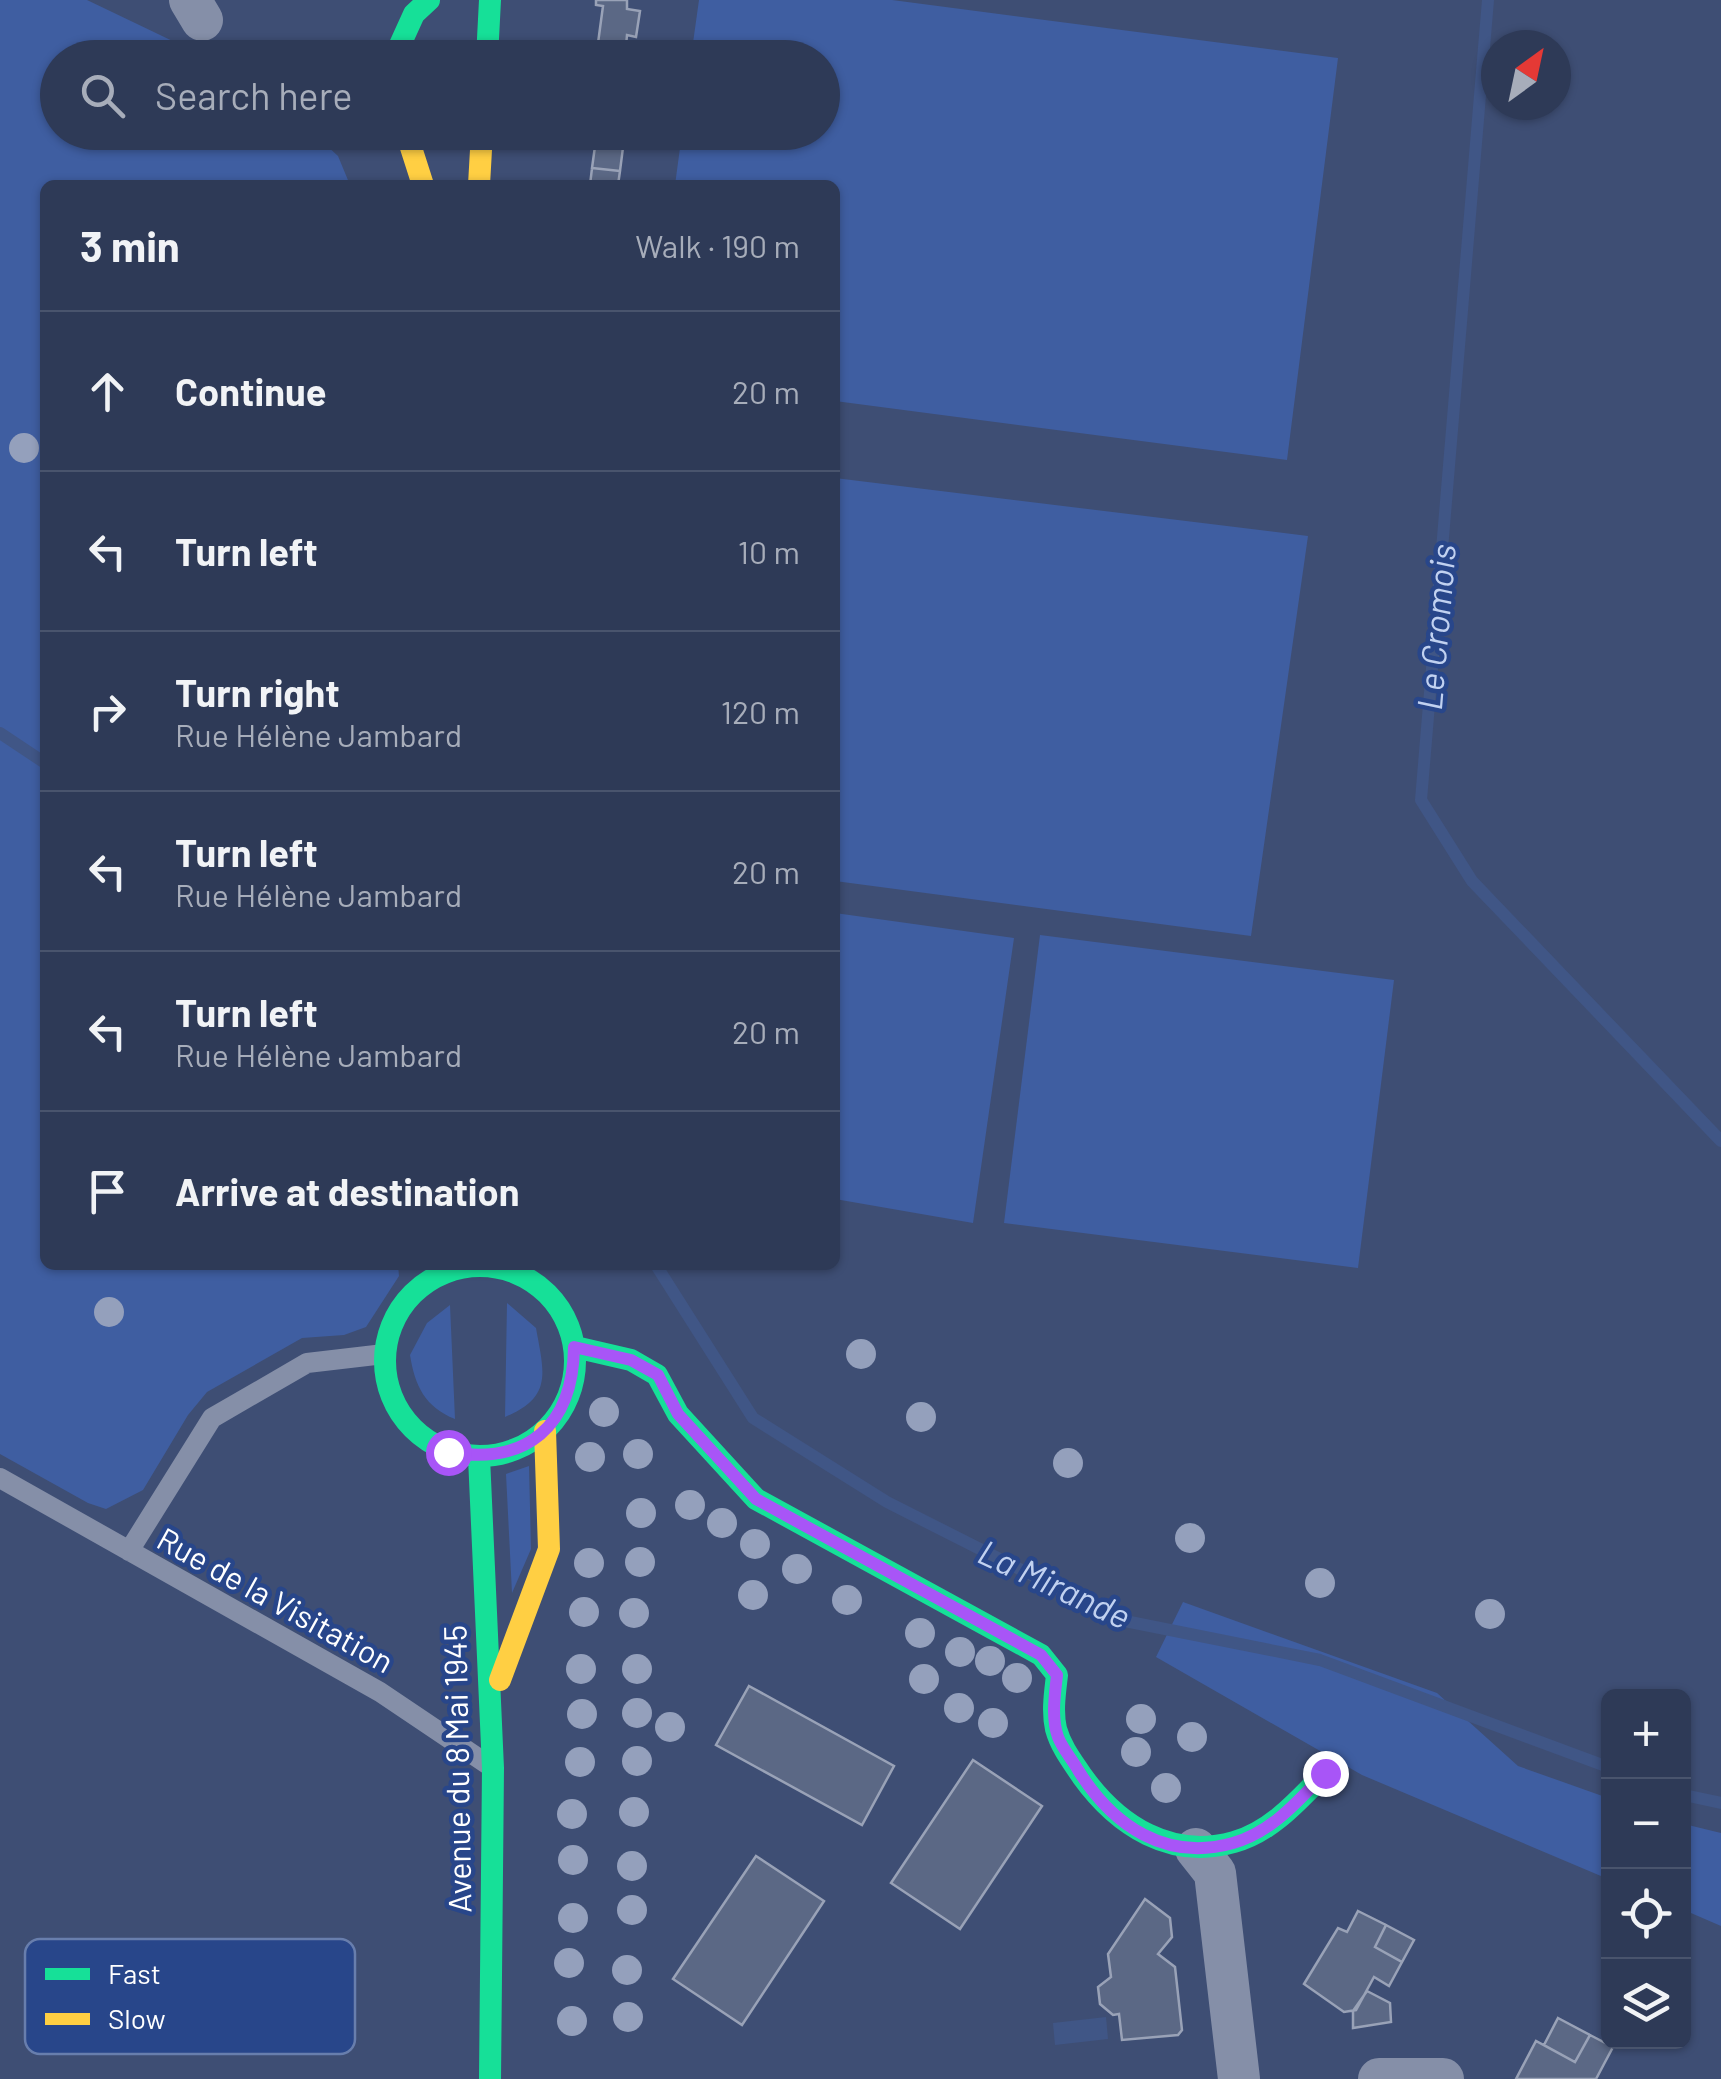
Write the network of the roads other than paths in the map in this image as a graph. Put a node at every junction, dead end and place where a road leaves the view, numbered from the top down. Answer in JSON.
{"nodes":[{"id":1,"x":429,"y":0,"type":"edge"},
{"id":2,"x":463,"y":0,"type":"edge"},
{"id":3,"x":490,"y":0,"type":"edge"},
{"id":4,"x":488,"y":28,"type":"junction"},
{"id":5,"x":402,"y":40,"type":"edge"},
{"id":6,"x":487,"y":40,"type":"edge"},
{"id":7,"x":412,"y":150,"type":"edge"},
{"id":8,"x":481,"y":150,"type":"edge"},
{"id":9,"x":421,"y":180,"type":"edge"},
{"id":10,"x":479,"y":180,"type":"edge"},
{"id":11,"x":409,"y":1270,"type":"edge"},
{"id":12,"x":450,"y":1270,"type":"edge"},
{"id":13,"x":509,"y":1270,"type":"edge"},
{"id":14,"x":408,"y":1296,"type":"junction"},
{"id":15,"x":574,"y":1347,"type":"junction"},
{"id":16,"x":384,"y":1354,"type":"junction"},
{"id":17,"x":545,"y":1431,"type":"junction"},
{"id":18,"x":479,"y":1457,"type":"junction"},
{"id":19,"x":0,"y":1478,"type":"edge"},
{"id":20,"x":129,"y":1550,"type":"junction"},
{"id":21,"x":491,"y":1727,"type":"junction"},
{"id":22,"x":493,"y":1768,"type":"junction"},
{"id":23,"x":1325,"y":1773,"type":"dead end"},
{"id":24,"x":1196,"y":1849,"type":"junction"},
{"id":25,"x":490,"y":2079,"type":"edge"},
{"id":26,"x":1240,"y":2079,"type":"edge"},
{"id":27,"x":1379,"y":2079,"type":"edge"},
{"id":28,"x":1444,"y":2079,"type":"edge"}],
"edges":[{"from":1,"to":5,"type":"main road"},
{"from":2,"to":4,"type":"main road"},
{"from":3,"to":4,"type":"main road"},
{"from":4,"to":6,"type":"main road"},
{"from":7,"to":9,"type":"main road"},
{"from":8,"to":10,"type":"main road"},
{"from":11,"to":14,"type":"main road"},
{"from":12,"to":14,"type":"main road"},
{"from":13,"to":15,"type":"main road"},
{"from":14,"to":16,"type":"main road"},
{"from":15,"to":17,"type":"main road"},
{"from":15,"to":24,"type":"main road"},
{"from":16,"to":18,"type":"main road"},
{"from":16,"to":20,"type":"lane","name":"Rue de la Visitation"},
{"from":17,"to":18,"type":"main road"},
{"from":17,"to":21,"type":"main road"},
{"from":18,"to":21,"type":"main road","name":"Avenue du 8 Mai 1945"},
{"from":19,"to":20,"type":"lane","name":"Rue de la Visitation"},
{"from":20,"to":22,"type":"lane","name":"Rue de la Visitation"},
{"from":21,"to":22,"type":"main road","name":"Avenue du 8 Mai 1945"},
{"from":22,"to":25,"type":"main road","name":"Avenue du 8 Mai 1945"},
{"from":23,"to":24,"type":"main road"},
{"from":24,"to":26,"type":"street"},
{"from":27,"to":28,"type":"street"}]}
